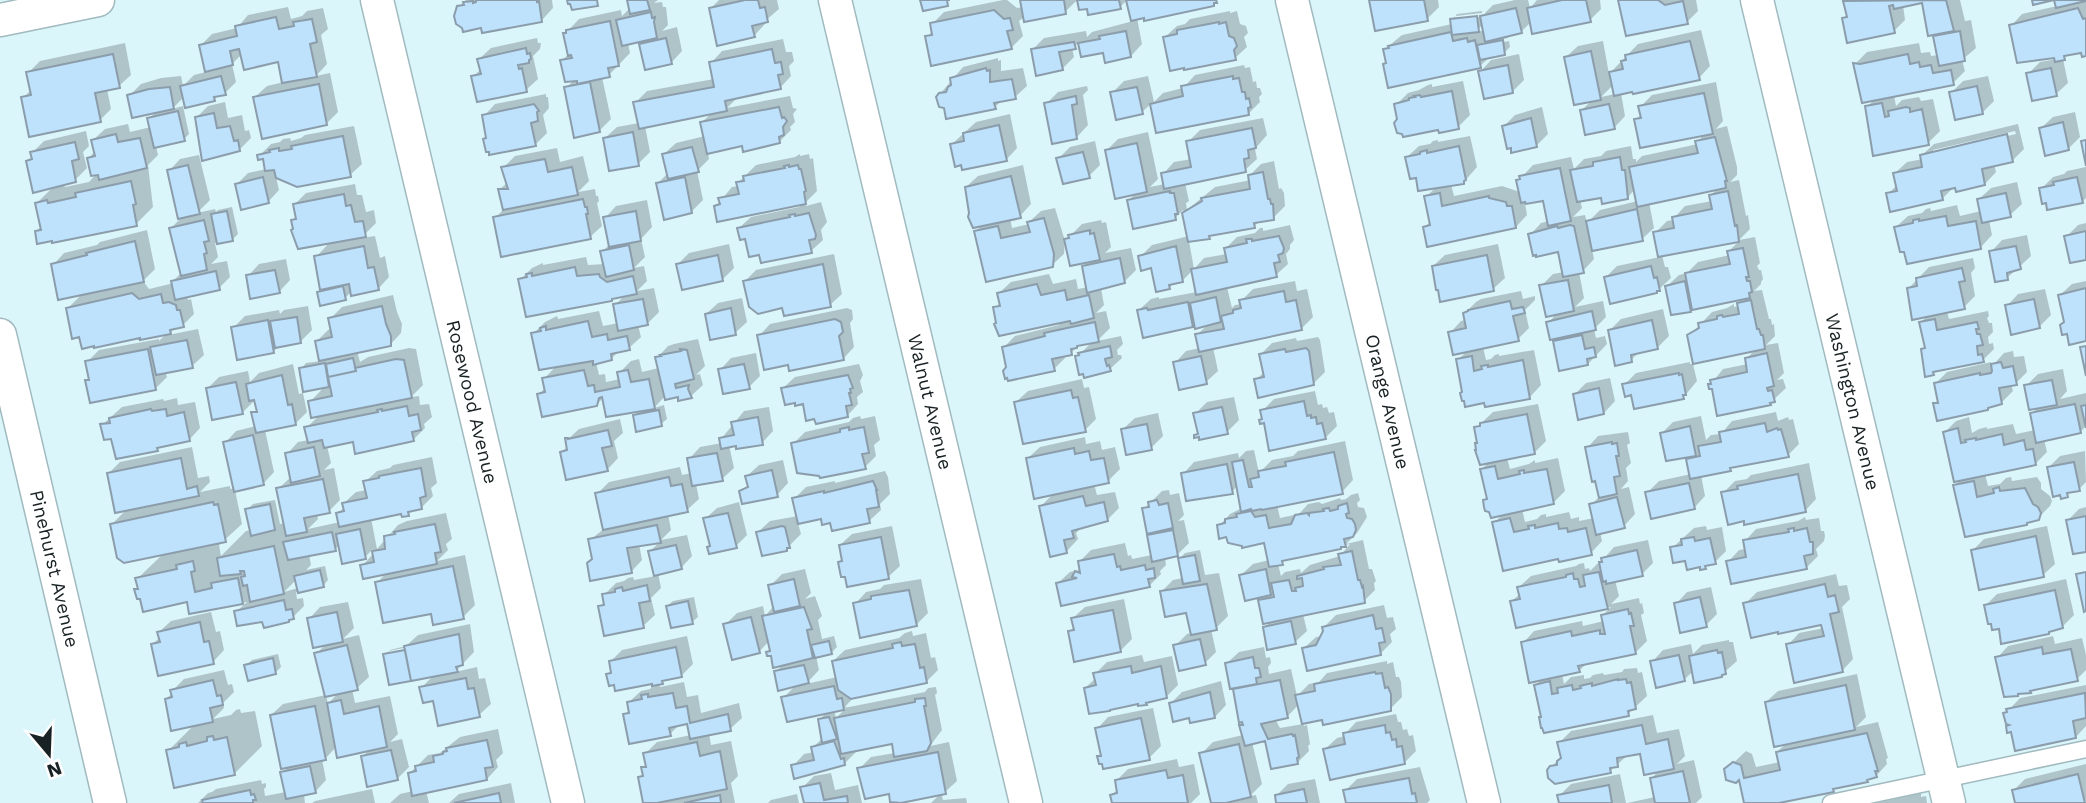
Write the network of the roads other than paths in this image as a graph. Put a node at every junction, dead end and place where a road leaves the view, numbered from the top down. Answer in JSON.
{"nodes":[{"id":1,"x":98,"y":0,"type":"edge"},
{"id":2,"x":377,"y":0,"type":"edge"},
{"id":3,"x":835,"y":0,"type":"edge"},
{"id":4,"x":1292,"y":0,"type":"edge"},
{"id":5,"x":1757,"y":0,"type":"edge"},
{"id":6,"x":0,"y":20,"type":"edge"},
{"id":7,"x":0,"y":335,"type":"edge"},
{"id":8,"x":2086,"y":749,"type":"edge"},
{"id":9,"x":1946,"y":791,"type":"edge"},
{"id":10,"x":110,"y":803,"type":"edge"},
{"id":11,"x":568,"y":803,"type":"edge"},
{"id":12,"x":1026,"y":803,"type":"edge"},
{"id":13,"x":1484,"y":803,"type":"edge"},
{"id":14,"x":1831,"y":803,"type":"edge"}],
"edges":[{"from":1,"to":6,"type":"street"},
{"from":2,"to":11,"type":"street","name":"Rosewood Avenue"},
{"from":3,"to":12,"type":"street","name":"Walnut Avenue"},
{"from":4,"to":13,"type":"street","name":"Orange Avenue"},
{"from":5,"to":9,"type":"street","name":"Washington Avenue"},
{"from":7,"to":10,"type":"street","name":"Pinehurst Avenue"},
{"from":8,"to":9,"type":"lane"},
{"from":9,"to":14,"type":"lane"}]}
